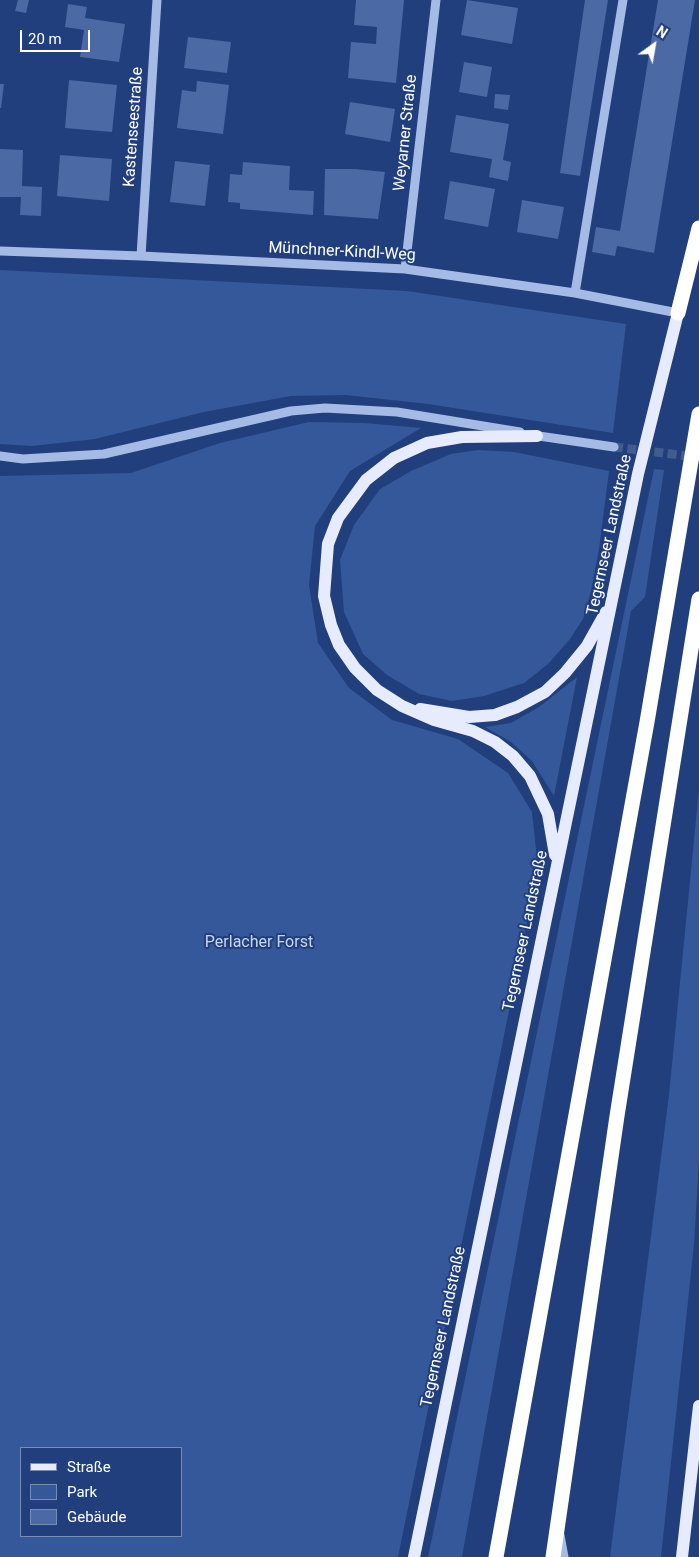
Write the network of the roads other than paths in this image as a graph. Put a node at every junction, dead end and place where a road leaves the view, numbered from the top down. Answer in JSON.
{"nodes":[{"id":1,"x":158,"y":0,"type":"edge"},
{"id":2,"x":436,"y":0,"type":"edge"},
{"id":3,"x":623,"y":0,"type":"edge"},
{"id":4,"x":699,"y":228,"type":"edge"},
{"id":5,"x":0,"y":251,"type":"edge"},
{"id":6,"x":141,"y":256,"type":"junction"},
{"id":7,"x":406,"y":270,"type":"junction"},
{"id":8,"x":575,"y":293,"type":"junction"},
{"id":9,"x":678,"y":313,"type":"junction"},
{"id":10,"x":699,"y":414,"type":"edge"},
{"id":11,"x":538,"y":436,"type":"junction"},
{"id":12,"x":614,"y":447,"type":"tunnel mouth"},
{"id":13,"x":0,"y":456,"type":"edge"},
{"id":14,"x":699,"y":599,"type":"edge"},
{"id":15,"x":613,"y":600,"type":"junction"},
{"id":16,"x":402,"y":706,"type":"junction"},
{"id":17,"x":557,"y":862,"type":"junction"},
{"id":18,"x":699,"y":1406,"type":"edge"},
{"id":19,"x":558,"y":1526,"type":"junction"},
{"id":20,"x":414,"y":1557,"type":"edge"},
{"id":21,"x":496,"y":1557,"type":"edge"},
{"id":22,"x":553,"y":1557,"type":"edge"},
{"id":23,"x":564,"y":1557,"type":"edge"},
{"id":24,"x":682,"y":1557,"type":"edge"}],
"edges":[{"from":1,"to":6,"type":"street","name":"Kastenseestraße"},
{"from":2,"to":7,"type":"street","name":"Weyarner Straße"},
{"from":3,"to":8,"type":"street"},
{"from":4,"to":9,"type":"highway"},
{"from":5,"to":6,"type":"street","name":"Münchner-Kindl-Weg"},
{"from":6,"to":7,"type":"street","name":"Münchner-Kindl-Weg"},
{"from":7,"to":8,"type":"street","name":"Münchner-Kindl-Weg"},
{"from":8,"to":9,"type":"street","name":"Münchner-Kindl-Weg"},
{"from":9,"to":15,"type":"main road","name":"Tegernseer Landstraße"},
{"from":10,"to":21,"type":"highway"},
{"from":11,"to":12,"type":"street"},
{"from":11,"to":13,"type":"street"},
{"from":11,"to":16,"type":"main road"},
{"from":14,"to":19,"type":"highway"},
{"from":15,"to":16,"type":"main road"},
{"from":15,"to":17,"type":"main road","name":"Tegernseer Landstraße"},
{"from":16,"to":17,"type":"main road"},
{"from":17,"to":20,"type":"main road","name":"Tegernseer Landstraße"},
{"from":18,"to":24,"type":"main road"},
{"from":19,"to":22,"type":"highway"},
{"from":19,"to":23,"type":"street"}]}
